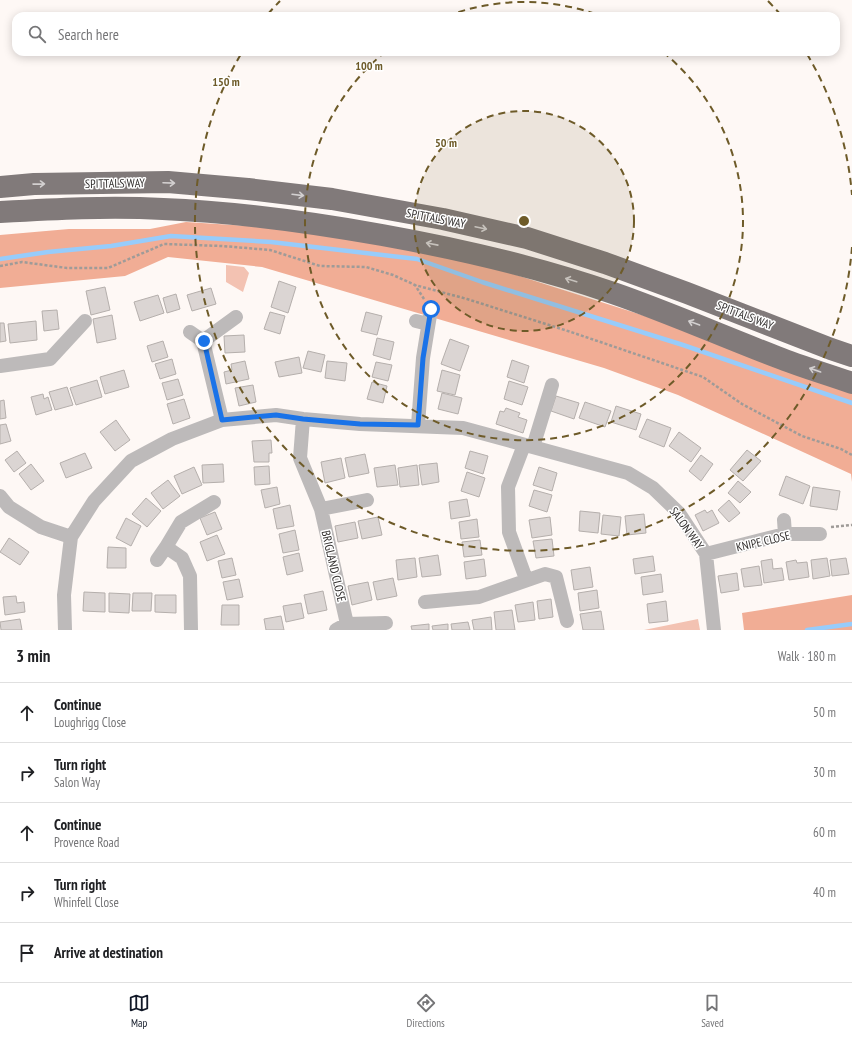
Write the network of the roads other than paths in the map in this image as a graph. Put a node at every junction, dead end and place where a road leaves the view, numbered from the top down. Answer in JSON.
{"nodes":[{"id":1,"x":0,"y":187,"type":"edge"},
{"id":2,"x":0,"y":212,"type":"edge"},
{"id":3,"x":431,"y":309,"type":"road end"},
{"id":4,"x":236,"y":317,"type":"dead end"},
{"id":5,"x":85,"y":321,"type":"dead end"},
{"id":6,"x":190,"y":332,"type":"dead end"},
{"id":7,"x":204,"y":341,"type":"junction"},
{"id":8,"x":852,"y":356,"type":"edge"},
{"id":9,"x":0,"y":366,"type":"edge"},
{"id":10,"x":852,"y":383,"type":"edge"},
{"id":11,"x":552,"y":385,"type":"dead end"},
{"id":12,"x":303,"y":419,"type":"junction"},
{"id":13,"x":222,"y":420,"type":"junction"},
{"id":14,"x":418,"y":425,"type":"junction"},
{"id":15,"x":528,"y":446,"type":"junction"},
{"id":16,"x":0,"y":496,"type":"edge"},
{"id":17,"x":367,"y":500,"type":"dead end"},
{"id":18,"x":214,"y":502,"type":"dead end"},
{"id":19,"x":321,"y":509,"type":"junction"},
{"id":20,"x":820,"y":534,"type":"road end"},
{"id":21,"x":71,"y":537,"type":"junction"},
{"id":22,"x":166,"y":547,"type":"junction"},
{"id":23,"x":706,"y":554,"type":"junction"},
{"id":24,"x":157,"y":560,"type":"dead end"},
{"id":25,"x":526,"y":579,"type":"junction"},
{"id":26,"x":425,"y":602,"type":"dead end"},
{"id":27,"x":567,"y":621,"type":"dead end"},
{"id":28,"x":386,"y":623,"type":"dead end"},
{"id":29,"x":342,"y":627,"type":"edge"},
{"id":30,"x":714,"y":627,"type":"edge"},
{"id":31,"x":65,"y":630,"type":"edge"},
{"id":32,"x":191,"y":630,"type":"edge"}],
"edges":[{"from":1,"to":8,"type":"highway","name":"SPITTALS WAY","one_way":true},
{"from":10,"to":2,"type":"highway","name":"SPITTALS WAY","one_way":true},
{"from":3,"to":14,"type":"street"},
{"from":4,"to":7,"type":"street"},
{"from":5,"to":9,"type":"street"},
{"from":6,"to":7,"type":"street"},
{"from":7,"to":13,"type":"street"},
{"from":11,"to":15,"type":"street"},
{"from":12,"to":13,"type":"street","name":"SALON WAY"},
{"from":12,"to":14,"type":"street","name":"SALON WAY"},
{"from":12,"to":19,"type":"street","name":"BRIGLAND CLOSE"},
{"from":13,"to":21,"type":"street","name":"SALON WAY"},
{"from":14,"to":15,"type":"street","name":"SALON WAY"},
{"from":15,"to":23,"type":"street","name":"SALON WAY"},
{"from":15,"to":25,"type":"street"},
{"from":16,"to":21,"type":"street"},
{"from":17,"to":19,"type":"street"},
{"from":18,"to":22,"type":"street"},
{"from":19,"to":29,"type":"street","name":"BRIGLAND CLOSE"},
{"from":20,"to":23,"type":"street","name":"KNIPE CLOSE"},
{"from":21,"to":31,"type":"street"},
{"from":22,"to":24,"type":"street"},
{"from":22,"to":32,"type":"street"},
{"from":23,"to":30,"type":"street","name":"SALON WAY"},
{"from":25,"to":26,"type":"street"},
{"from":25,"to":27,"type":"street"},
{"from":28,"to":29,"type":"street","name":"BRIGLAND CLOSE"}]}
